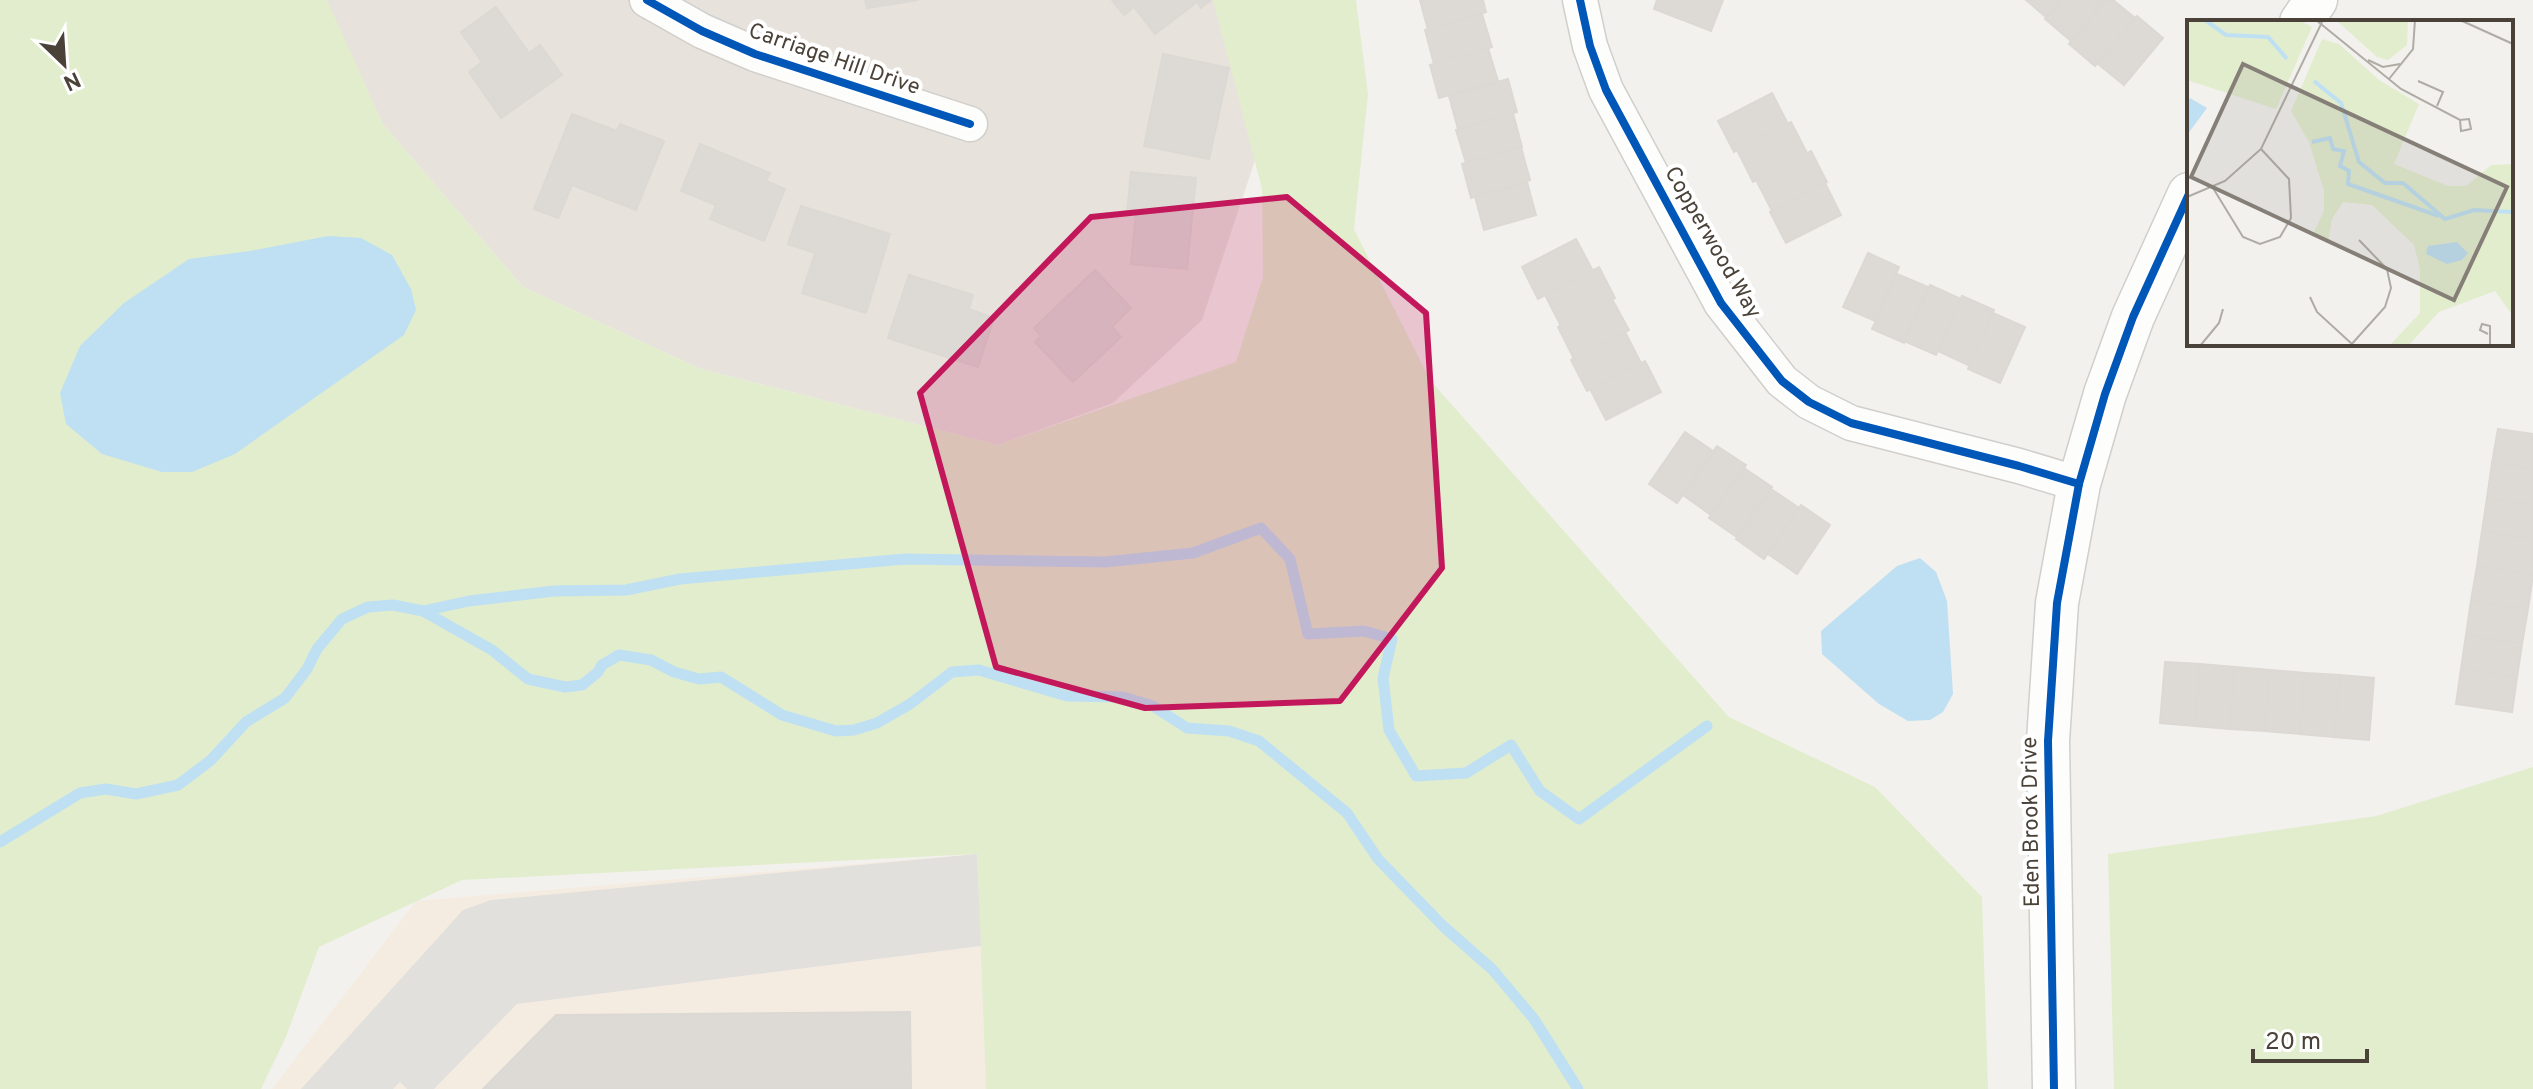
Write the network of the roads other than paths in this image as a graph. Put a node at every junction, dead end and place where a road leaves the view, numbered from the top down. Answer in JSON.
{"nodes":[{"id":1,"x":647,"y":0,"type":"edge"},
{"id":2,"x":1580,"y":0,"type":"edge"},
{"id":3,"x":2316,"y":0,"type":"edge"},
{"id":4,"x":2302,"y":20,"type":"edge"},
{"id":5,"x":970,"y":124,"type":"dead end"},
{"id":6,"x":2187,"y":198,"type":"edge"},
{"id":7,"x":2079,"y":484,"type":"junction"},
{"id":8,"x":2054,"y":1089,"type":"edge"}],
"edges":[{"from":1,"to":5,"type":"street","name":"Carriage Hill Drive"},
{"from":2,"to":7,"type":"street","name":"Copperwood Way"},
{"from":3,"to":4,"type":"street"},
{"from":6,"to":7,"type":"street","name":"Eden Brook Drive"},
{"from":7,"to":8,"type":"street","name":"Eden Brook Drive"}]}
